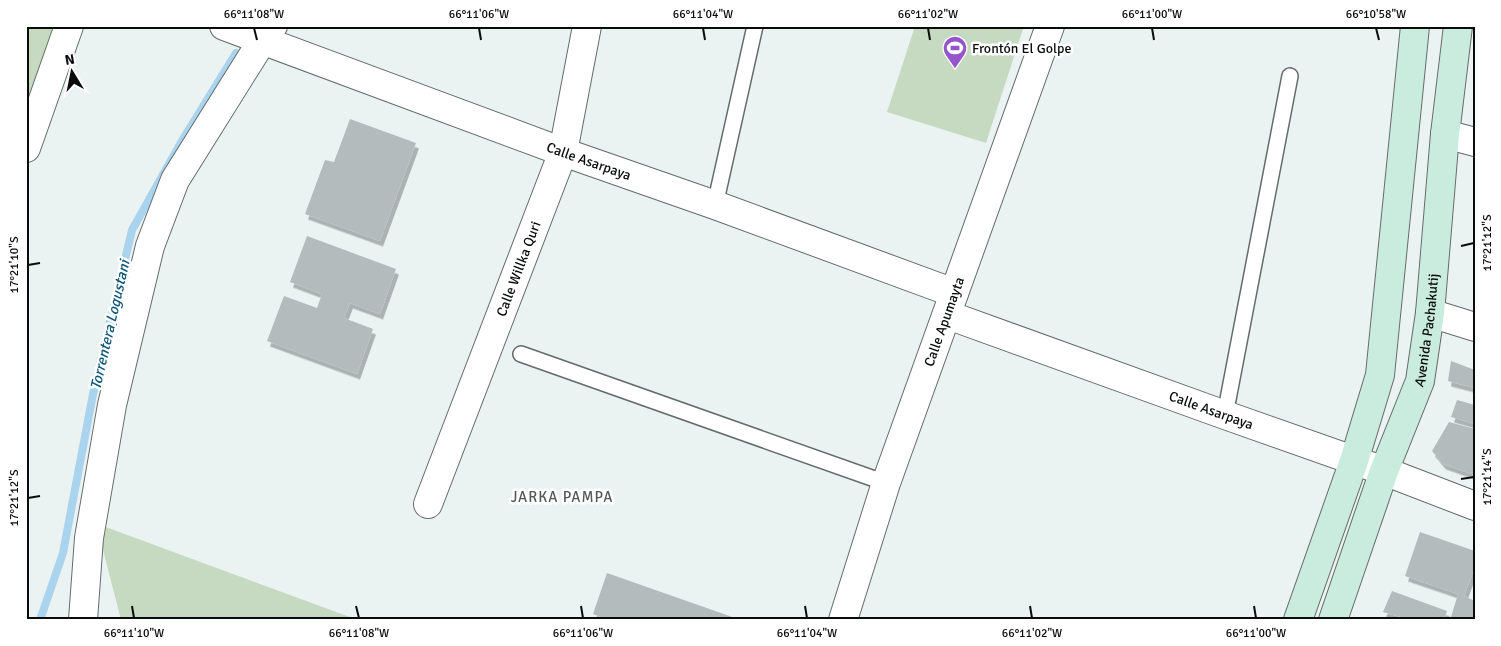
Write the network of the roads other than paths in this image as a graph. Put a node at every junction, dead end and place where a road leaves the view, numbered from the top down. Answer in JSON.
{"nodes":[{"id":1,"x":69,"y":26,"type":"edge"},
{"id":2,"x":224,"y":26,"type":"edge"},
{"id":3,"x":587,"y":26,"type":"edge"},
{"id":4,"x":755,"y":26,"type":"edge"},
{"id":5,"x":1050,"y":26,"type":"edge"},
{"id":6,"x":1415,"y":26,"type":"edge"},
{"id":7,"x":1458,"y":26,"type":"edge"},
{"id":8,"x":268,"y":34,"type":"edge"},
{"id":9,"x":1290,"y":76,"type":"dead end"},
{"id":10,"x":1445,"y":134,"type":"junction"},
{"id":11,"x":1475,"y":142,"type":"edge"},
{"id":12,"x":26,"y":148,"type":"edge"},
{"id":13,"x":562,"y":152,"type":"junction"},
{"id":14,"x":715,"y":204,"type":"junction"},
{"id":15,"x":951,"y":304,"type":"junction"},
{"id":16,"x":1430,"y":313,"type":"junction"},
{"id":17,"x":1475,"y":326,"type":"edge"},
{"id":18,"x":521,"y":354,"type":"dead end"},
{"id":19,"x":1225,"y":416,"type":"junction"},
{"id":20,"x":1354,"y":461,"type":"junction"},
{"id":21,"x":1384,"y":471,"type":"junction"},
{"id":22,"x":886,"y":483,"type":"junction"},
{"id":23,"x":428,"y":504,"type":"dead end"},
{"id":24,"x":1475,"y":506,"type":"edge"},
{"id":25,"x":83,"y":620,"type":"edge"},
{"id":26,"x":843,"y":620,"type":"edge"},
{"id":27,"x":1298,"y":620,"type":"edge"},
{"id":28,"x":1333,"y":620,"type":"edge"}],
"edges":[{"from":1,"to":12,"type":"street"},
{"from":2,"to":8,"type":"street","name":"Calle Asarpaya"},
{"from":3,"to":13,"type":"street","name":"Calle Willka Quri"},
{"from":4,"to":14,"type":"lane"},
{"from":5,"to":15,"type":"street","name":"Calle Apumayta"},
{"from":6,"to":20,"type":"main road"},
{"from":7,"to":10,"type":"main road","name":"Avenida Pachakutij"},
{"from":8,"to":13,"type":"street","name":"Calle Asarpaya"},
{"from":8,"to":25,"type":"street"},
{"from":9,"to":19,"type":"lane"},
{"from":10,"to":11,"type":"street"},
{"from":10,"to":16,"type":"main road","name":"Avenida Pachakutij"},
{"from":13,"to":14,"type":"street","name":"Calle Asarpaya"},
{"from":13,"to":23,"type":"street","name":"Calle Willka Quri"},
{"from":14,"to":15,"type":"street","name":"Calle Asarpaya"},
{"from":15,"to":19,"type":"street","name":"Calle Asarpaya"},
{"from":15,"to":22,"type":"street","name":"Calle Apumayta"},
{"from":16,"to":17,"type":"street"},
{"from":16,"to":21,"type":"main road","name":"Avenida Pachakutij"},
{"from":18,"to":22,"type":"lane"},
{"from":19,"to":20,"type":"street","name":"Calle Asarpaya"},
{"from":20,"to":21,"type":"street","name":"Calle Asarpaya"},
{"from":20,"to":27,"type":"main road"},
{"from":21,"to":24,"type":"street","name":"Calle Asarpaya"},
{"from":21,"to":28,"type":"main road","name":"Avenida Pachakutij"},
{"from":22,"to":26,"type":"street","name":"Calle Apumayta"}]}
